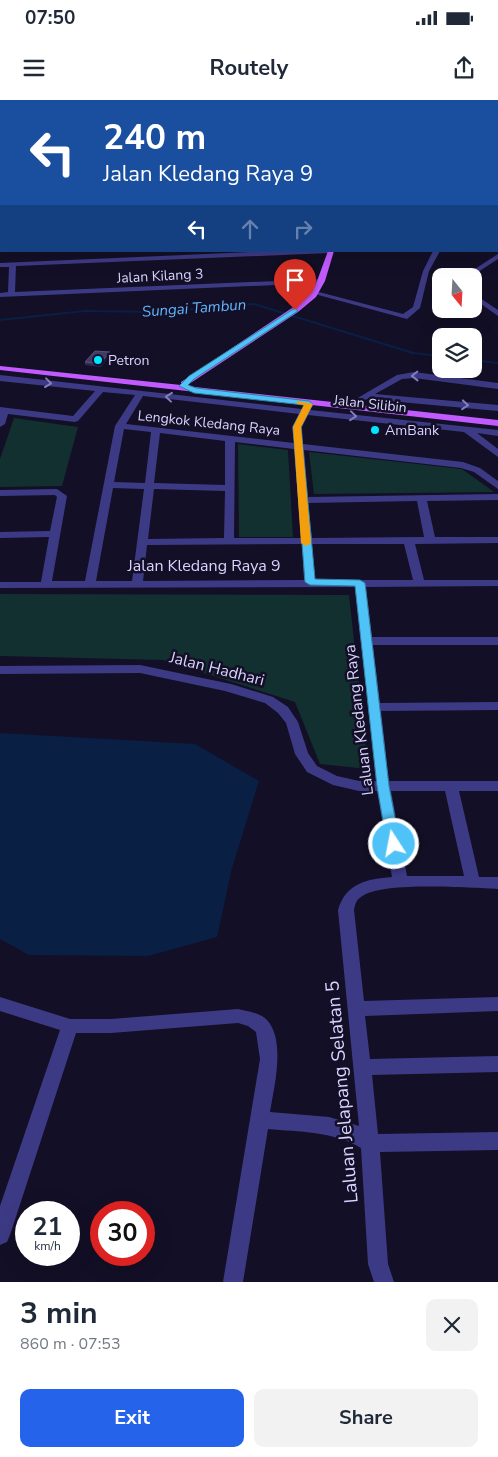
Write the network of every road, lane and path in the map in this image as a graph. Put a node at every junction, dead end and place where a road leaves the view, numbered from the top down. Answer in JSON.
{"nodes":[{"id":1,"x":284,"y":252,"type":"edge"},
{"id":2,"x":331,"y":252,"type":"edge"},
{"id":3,"x":436,"y":252,"type":"edge"},
{"id":4,"x":143,"y":255,"type":"edge"},
{"id":5,"x":498,"y":256,"type":"edge"},
{"id":6,"x":0,"y":265,"type":"edge"},
{"id":7,"x":13,"y":265,"type":"junction"},
{"id":8,"x":480,"y":268,"type":"edge"},
{"id":9,"x":322,"y":281,"type":"junction"},
{"id":10,"x":315,"y":293,"type":"junction"},
{"id":11,"x":0,"y":295,"type":"edge"},
{"id":12,"x":11,"y":295,"type":"junction"},
{"id":13,"x":498,"y":302,"type":"edge"},
{"id":14,"x":482,"y":303,"type":"edge"},
{"id":15,"x":485,"y":305,"type":"junction"},
{"id":16,"x":498,"y":314,"type":"edge"},
{"id":17,"x":0,"y":366,"type":"edge"},
{"id":18,"x":195,"y":375,"type":"junction"},
{"id":19,"x":0,"y":378,"type":"edge"},
{"id":20,"x":159,"y":382,"type":"junction"},
{"id":21,"x":184,"y":384,"type":"junction"},
{"id":22,"x":498,"y":386,"type":"edge"},
{"id":23,"x":205,"y":387,"type":"junction"},
{"id":24,"x":101,"y":389,"type":"junction"},
{"id":25,"x":194,"y":390,"type":"junction"},
{"id":26,"x":140,"y":394,"type":"junction"},
{"id":27,"x":295,"y":397,"type":"junction"},
{"id":28,"x":361,"y":401,"type":"junction"},
{"id":29,"x":307,"y":407,"type":"junction"},
{"id":30,"x":498,"y":408,"type":"edge"},
{"id":31,"x":378,"y":410,"type":"junction"},
{"id":32,"x":2,"y":411,"type":"edge"},
{"id":33,"x":498,"y":418,"type":"edge"},
{"id":34,"x":498,"y":423,"type":"edge"},
{"id":35,"x":0,"y":424,"type":"edge"},
{"id":36,"x":120,"y":426,"type":"junction"},
{"id":37,"x":466,"y":429,"type":"junction"},
{"id":38,"x":156,"y":430,"type":"junction"},
{"id":39,"x":498,"y":433,"type":"edge"},
{"id":40,"x":230,"y":439,"type":"junction"},
{"id":41,"x":298,"y":446,"type":"junction"},
{"id":42,"x":498,"y":454,"type":"edge"},
{"id":43,"x":109,"y":485,"type":"junction"},
{"id":44,"x":150,"y":486,"type":"junction"},
{"id":45,"x":498,"y":486,"type":"edge"},
{"id":46,"x":228,"y":488,"type":"junction"},
{"id":47,"x":0,"y":493,"type":"edge"},
{"id":48,"x":498,"y":497,"type":"edge"},
{"id":49,"x":422,"y":499,"type":"junction"},
{"id":50,"x":302,"y":500,"type":"junction"},
{"id":51,"x":55,"y":534,"type":"junction"},
{"id":52,"x":0,"y":535,"type":"edge"},
{"id":53,"x":430,"y":540,"type":"junction"},
{"id":54,"x":498,"y":540,"type":"edge"},
{"id":55,"x":228,"y":541,"type":"junction"},
{"id":56,"x":410,"y":541,"type":"junction"},
{"id":57,"x":144,"y":542,"type":"junction"},
{"id":58,"x":306,"y":542,"type":"junction"},
{"id":59,"x":310,"y":582,"type":"junction"},
{"id":60,"x":419,"y":582,"type":"junction"},
{"id":61,"x":498,"y":582,"type":"edge"},
{"id":62,"x":137,"y":583,"type":"junction"},
{"id":63,"x":360,"y":583,"type":"junction"},
{"id":64,"x":46,"y":584,"type":"junction"},
{"id":65,"x":90,"y":584,"type":"junction"},
{"id":66,"x":0,"y":585,"type":"edge"},
{"id":67,"x":368,"y":641,"type":"junction"},
{"id":68,"x":498,"y":641,"type":"edge"},
{"id":69,"x":0,"y":670,"type":"edge"},
{"id":70,"x":498,"y":706,"type":"edge"},
{"id":71,"x":374,"y":707,"type":"junction"},
{"id":72,"x":383,"y":786,"type":"junction"},
{"id":73,"x":451,"y":786,"type":"junction"},
{"id":74,"x":498,"y":786,"type":"edge"},
{"id":75,"x":401,"y":883,"type":"junction"},
{"id":76,"x":473,"y":883,"type":"junction"},
{"id":77,"x":498,"y":883,"type":"edge"},
{"id":78,"x":0,"y":1004,"type":"edge"},
{"id":79,"x":498,"y":1004,"type":"edge"},
{"id":80,"x":356,"y":1009,"type":"junction"},
{"id":81,"x":70,"y":1026,"type":"junction"},
{"id":82,"x":498,"y":1064,"type":"edge"},
{"id":83,"x":362,"y":1066,"type":"junction"},
{"id":84,"x":260,"y":1120,"type":"junction"},
{"id":85,"x":498,"y":1141,"type":"edge"},
{"id":86,"x":370,"y":1143,"type":"junction"},
{"id":87,"x":0,"y":1235,"type":"edge"},
{"id":88,"x":233,"y":1282,"type":"edge"},
{"id":89,"x":384,"y":1282,"type":"edge"}],
"edges":[{"from":1,"to":4,"type":"street"},
{"from":2,"to":9,"type":"main road"},
{"from":3,"to":10,"type":"street"},
{"from":4,"to":7,"type":"street"},
{"from":5,"to":8,"type":"street"},
{"from":6,"to":7,"type":"street"},
{"from":7,"to":12,"type":"street"},
{"from":9,"to":10,"type":"main road"},
{"from":9,"to":12,"type":"street","name":"Jalan Kilang 3"},
{"from":10,"to":18,"type":"main road"},
{"from":11,"to":12,"type":"street","name":"Jalan Kilang 3"},
{"from":13,"to":15,"type":"street"},
{"from":14,"to":15,"type":"street"},
{"from":15,"to":16,"type":"street"},
{"from":17,"to":20,"type":"main road","name":"Jalan Silibin"},
{"from":17,"to":25,"type":"main road","name":"Jalan Silibin"},
{"from":18,"to":20,"type":"main road"},
{"from":18,"to":21,"type":"main road"},
{"from":18,"to":23,"type":"main road"},
{"from":19,"to":24,"type":"street","name":"Jalan Silibin","one_way":true},
{"from":20,"to":21,"type":"main road","name":"Jalan Silibin"},
{"from":21,"to":23,"type":"main road","name":"Jalan Silibin"},
{"from":21,"to":25,"type":"main road"},
{"from":22,"to":28,"type":"street","one_way":true},
{"from":23,"to":27,"type":"main road","name":"Jalan Silibin"},
{"from":24,"to":26,"type":"street","name":"Jalan Silibin"},
{"from":24,"to":32,"type":"street"},
{"from":25,"to":29,"type":"main road","name":"Jalan Silibin"},
{"from":29,"to":26,"type":"street","name":"Jalan Silibin","one_way":true},
{"from":26,"to":36,"type":"street"},
{"from":27,"to":28,"type":"main road","name":"Jalan Silibin"},
{"from":27,"to":29,"type":"main road"},
{"from":28,"to":29,"type":"main road"},
{"from":28,"to":30,"type":"street","one_way":true},
{"from":28,"to":31,"type":"main road"},
{"from":28,"to":33,"type":"main road","name":"Jalan Silibin"},
{"from":29,"to":31,"type":"main road","name":"Jalan Silibin"},
{"from":29,"to":37,"type":"street","name":"Jalan Silibin","one_way":true},
{"from":29,"to":41,"type":"street"},
{"from":31,"to":34,"type":"main road","name":"Jalan Silibin"},
{"from":32,"to":35,"type":"street"},
{"from":36,"to":38,"type":"street","name":"Lengkok Kledang Raya"},
{"from":36,"to":43,"type":"street"},
{"from":37,"to":39,"type":"street","name":"Jalan Silibin"},
{"from":37,"to":42,"type":"street"},
{"from":38,"to":40,"type":"street","name":"Lengkok Kledang Raya"},
{"from":38,"to":44,"type":"street"},
{"from":40,"to":41,"type":"street","name":"Lengkok Kledang Raya"},
{"from":40,"to":46,"type":"street"},
{"from":41,"to":45,"type":"street","name":"Lengkok Kledang Raya"},
{"from":41,"to":50,"type":"street"},
{"from":43,"to":44,"type":"street"},
{"from":43,"to":65,"type":"street"},
{"from":44,"to":46,"type":"street"},
{"from":44,"to":57,"type":"street"},
{"from":46,"to":55,"type":"street"},
{"from":47,"to":51,"type":"street"},
{"from":48,"to":49,"type":"street"},
{"from":49,"to":50,"type":"street"},
{"from":49,"to":53,"type":"street"},
{"from":50,"to":58,"type":"street"},
{"from":51,"to":52,"type":"street"},
{"from":51,"to":64,"type":"street"},
{"from":53,"to":54,"type":"street"},
{"from":53,"to":56,"type":"street"},
{"from":55,"to":57,"type":"street"},
{"from":55,"to":58,"type":"street"},
{"from":56,"to":58,"type":"street"},
{"from":56,"to":60,"type":"street"},
{"from":57,"to":62,"type":"street"},
{"from":58,"to":59,"type":"street"},
{"from":59,"to":62,"type":"street","name":"Jalan Kledang Raya 9"},
{"from":59,"to":63,"type":"street","name":"Jalan Kledang Raya 9"},
{"from":60,"to":61,"type":"street","name":"Jalan Kledang Raya 9"},
{"from":60,"to":63,"type":"street","name":"Jalan Kledang Raya 9"},
{"from":62,"to":65,"type":"street","name":"Jalan Kledang Raya 9"},
{"from":63,"to":67,"type":"street","name":"Laluan Kledang Raya"},
{"from":64,"to":65,"type":"street","name":"Jalan Kledang Raya 9"},
{"from":64,"to":66,"type":"street","name":"Jalan Kledang Raya 9"},
{"from":67,"to":68,"type":"street"},
{"from":67,"to":71,"type":"street","name":"Laluan Kledang Raya"},
{"from":69,"to":72,"type":"street","name":"Jalan Hadhari"},
{"from":70,"to":71,"type":"street"},
{"from":71,"to":72,"type":"street","name":"Laluan Kledang Raya"},
{"from":72,"to":73,"type":"street","name":"Jalan Hadhari"},
{"from":72,"to":75,"type":"street","name":"Laluan Kledang Raya"},
{"from":73,"to":74,"type":"street","name":"Jalan Hadhari"},
{"from":73,"to":76,"type":"street"},
{"from":75,"to":76,"type":"street"},
{"from":75,"to":80,"type":"street","name":"Laluan Jelapang Selatan 5"},
{"from":76,"to":77,"type":"street"},
{"from":78,"to":81,"type":"street"},
{"from":79,"to":80,"type":"street"},
{"from":80,"to":83,"type":"street","name":"Laluan Jelapang Selatan 5"},
{"from":81,"to":84,"type":"street"},
{"from":81,"to":87,"type":"street"},
{"from":82,"to":83,"type":"street"},
{"from":83,"to":86,"type":"street","name":"Laluan Jelapang Selatan 5"},
{"from":84,"to":86,"type":"street"},
{"from":84,"to":88,"type":"street"},
{"from":85,"to":86,"type":"street"},
{"from":86,"to":89,"type":"street","name":"Laluan Jelapang Selatan 5"}]}
